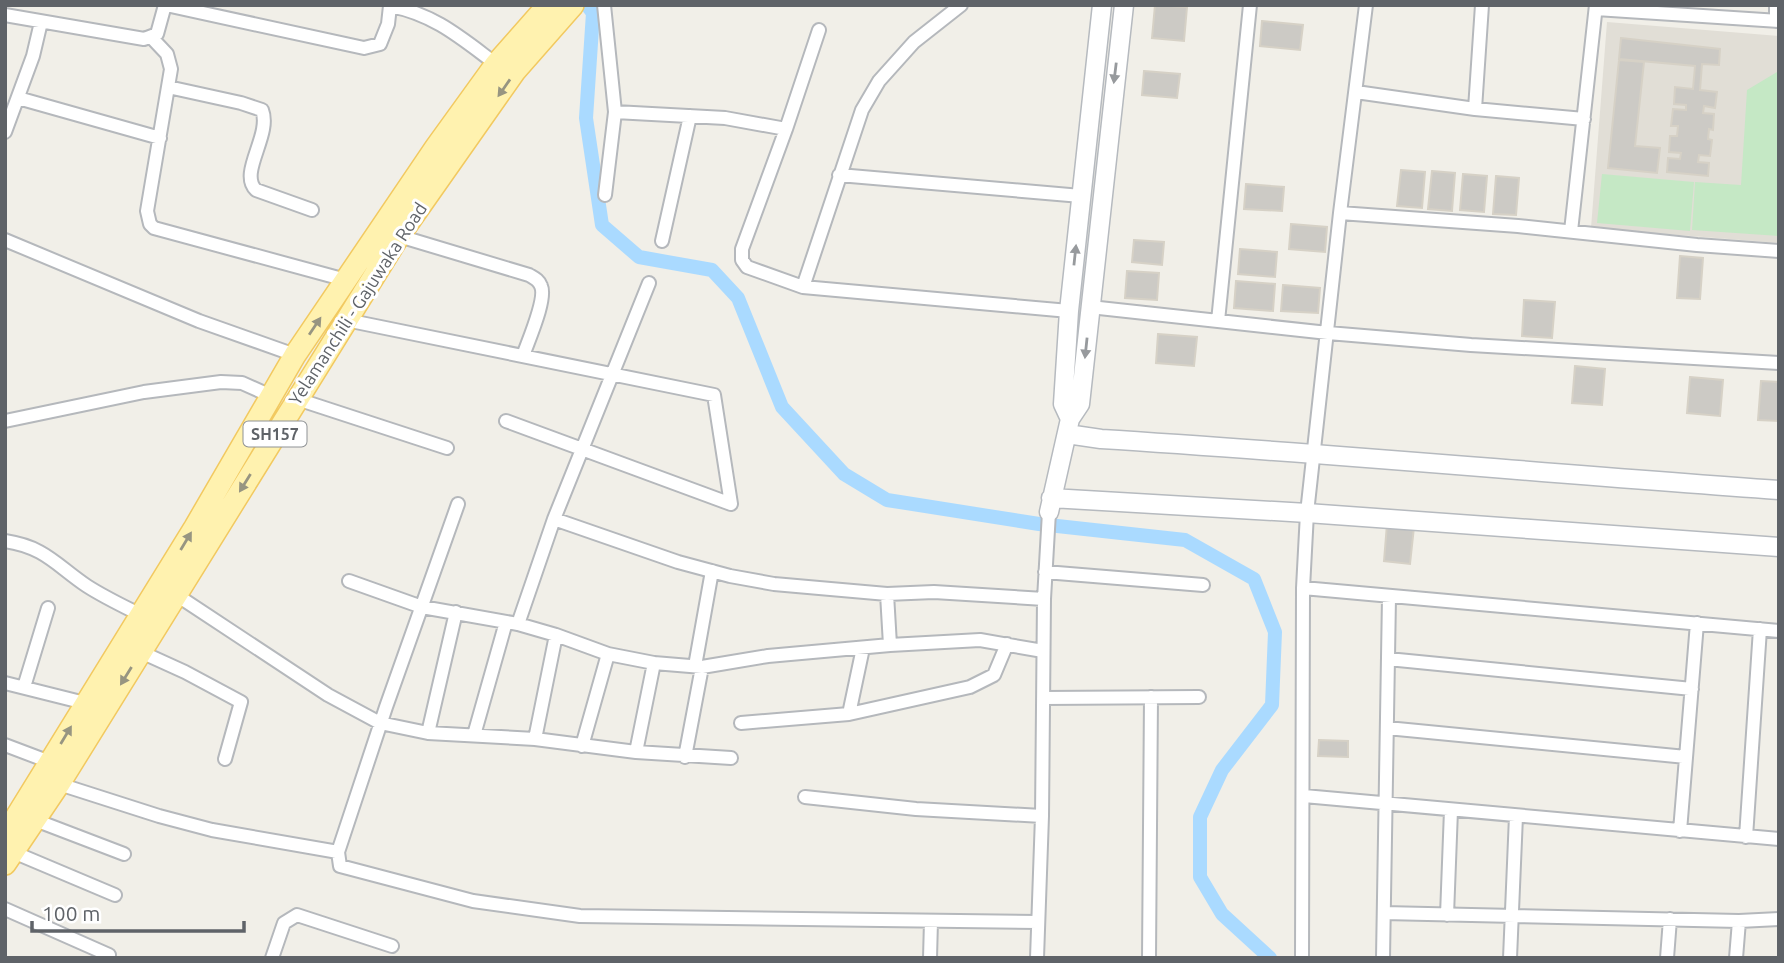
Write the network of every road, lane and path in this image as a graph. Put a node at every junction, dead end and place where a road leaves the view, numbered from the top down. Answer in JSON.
{"nodes":[{"id":1,"x":165,"y":5,"type":"edge"},
{"id":2,"x":389,"y":5,"type":"edge"},
{"id":3,"x":604,"y":5,"type":"edge"},
{"id":4,"x":961,"y":5,"type":"edge"},
{"id":5,"x":1102,"y":5,"type":"edge"},
{"id":6,"x":1124,"y":5,"type":"edge"},
{"id":7,"x":1250,"y":5,"type":"edge"},
{"id":8,"x":1366,"y":5,"type":"edge"},
{"id":9,"x":1482,"y":5,"type":"edge"},
{"id":10,"x":1776,"y":5,"type":"edge"},
{"id":11,"x":1596,"y":7,"type":"edge"},
{"id":12,"x":415,"y":8,"type":"edge"},
{"id":13,"x":561,"y":9,"type":"edge"},
{"id":14,"x":1694,"y":11,"type":"edge"},
{"id":15,"x":5,"y":15,"type":"edge"},
{"id":16,"x":1777,"y":21,"type":"edge"},
{"id":17,"x":41,"y":22,"type":"junction"},
{"id":18,"x":819,"y":30,"type":"dead end"},
{"id":19,"x":151,"y":37,"type":"junction"},
{"id":20,"x":523,"y":48,"type":"junction"},
{"id":21,"x":496,"y":64,"type":"junction"},
{"id":22,"x":168,"y":87,"type":"junction"},
{"id":23,"x":1356,"y":92,"type":"junction"},
{"id":24,"x":18,"y":98,"type":"junction"},
{"id":25,"x":1475,"y":108,"type":"junction"},
{"id":26,"x":615,"y":112,"type":"junction"},
{"id":27,"x":690,"y":116,"type":"junction"},
{"id":28,"x":1584,"y":119,"type":"junction"},
{"id":29,"x":786,"y":129,"type":"junction"},
{"id":30,"x":5,"y":132,"type":"edge"},
{"id":31,"x":160,"y":138,"type":"junction"},
{"id":32,"x":839,"y":175,"type":"junction"},
{"id":33,"x":605,"y":195,"type":"dead end"},
{"id":34,"x":1081,"y":196,"type":"junction"},
{"id":35,"x":312,"y":210,"type":"dead end"},
{"id":36,"x":1340,"y":213,"type":"junction"},
{"id":37,"x":1572,"y":231,"type":"junction"},
{"id":38,"x":399,"y":236,"type":"junction"},
{"id":39,"x":5,"y":240,"type":"edge"},
{"id":40,"x":662,"y":241,"type":"dead end"},
{"id":41,"x":1779,"y":251,"type":"edge"},
{"id":42,"x":346,"y":280,"type":"junction"},
{"id":43,"x":649,"y":283,"type":"dead end"},
{"id":44,"x":803,"y":287,"type":"junction"},
{"id":45,"x":1090,"y":307,"type":"junction"},
{"id":46,"x":1069,"y":311,"type":"junction"},
{"id":47,"x":346,"y":320,"type":"junction"},
{"id":48,"x":1218,"y":321,"type":"junction"},
{"id":49,"x":1328,"y":333,"type":"junction"},
{"id":50,"x":295,"y":355,"type":"junction"},
{"id":51,"x":523,"y":356,"type":"junction"},
{"id":52,"x":1779,"y":363,"type":"edge"},
{"id":53,"x":614,"y":375,"type":"junction"},
{"id":54,"x":271,"y":396,"type":"junction"},
{"id":55,"x":297,"y":399,"type":"junction"},
{"id":56,"x":5,"y":421,"type":"edge"},
{"id":57,"x":506,"y":421,"type":"dead end"},
{"id":58,"x":1068,"y":426,"type":"junction"},
{"id":59,"x":447,"y":448,"type":"dead end"},
{"id":60,"x":583,"y":449,"type":"junction"},
{"id":61,"x":1314,"y":452,"type":"junction"},
{"id":62,"x":1779,"y":490,"type":"edge"},
{"id":63,"x":458,"y":504,"type":"dead end"},
{"id":64,"x":1050,"y":505,"type":"junction"},
{"id":65,"x":1307,"y":513,"type":"junction"},
{"id":66,"x":554,"y":519,"type":"junction"},
{"id":67,"x":5,"y":541,"type":"edge"},
{"id":68,"x":1779,"y":547,"type":"edge"},
{"id":69,"x":712,"y":571,"type":"junction"},
{"id":70,"x":1045,"y":572,"type":"junction"},
{"id":71,"x":349,"y":581,"type":"dead end"},
{"id":72,"x":1203,"y":585,"type":"dead end"},
{"id":73,"x":1303,"y":588,"type":"junction"},
{"id":74,"x":175,"y":594,"type":"junction"},
{"id":75,"x":887,"y":594,"type":"junction"},
{"id":76,"x":1389,"y":597,"type":"junction"},
{"id":77,"x":1044,"y":599,"type":"junction"},
{"id":78,"x":422,"y":607,"type":"junction"},
{"id":79,"x":48,"y":608,"type":"dead end"},
{"id":80,"x":456,"y":612,"type":"junction"},
{"id":81,"x":141,"y":615,"type":"junction"},
{"id":82,"x":512,"y":623,"type":"junction"},
{"id":83,"x":1697,"y":623,"type":"junction"},
{"id":84,"x":1760,"y":629,"type":"junction"},
{"id":85,"x":1779,"y":631,"type":"edge"},
{"id":86,"x":556,"y":635,"type":"junction"},
{"id":87,"x":1007,"y":644,"type":"junction"},
{"id":88,"x":890,"y":645,"type":"junction"},
{"id":89,"x":863,"y":648,"type":"junction"},
{"id":90,"x":1043,"y":651,"type":"junction"},
{"id":91,"x":141,"y":652,"type":"junction"},
{"id":92,"x":608,"y":654,"type":"junction"},
{"id":93,"x":1388,"y":659,"type":"junction"},
{"id":94,"x":654,"y":663,"type":"junction"},
{"id":95,"x":698,"y":667,"type":"junction"},
{"id":96,"x":5,"y":683,"type":"edge"},
{"id":97,"x":24,"y":687,"type":"junction"},
{"id":98,"x":1692,"y":689,"type":"junction"},
{"id":99,"x":1151,"y":697,"type":"junction"},
{"id":100,"x":1199,"y":697,"type":"dead end"},
{"id":101,"x":1043,"y":698,"type":"junction"},
{"id":102,"x":85,"y":703,"type":"junction"},
{"id":103,"x":849,"y":714,"type":"junction"},
{"id":104,"x":380,"y":723,"type":"junction"},
{"id":105,"x":741,"y":723,"type":"dead end"},
{"id":106,"x":1387,"y":727,"type":"junction"},
{"id":107,"x":428,"y":733,"type":"junction"},
{"id":108,"x":474,"y":734,"type":"junction"},
{"id":109,"x":535,"y":739,"type":"junction"},
{"id":110,"x":5,"y":745,"type":"edge"},
{"id":111,"x":582,"y":746,"type":"junction"},
{"id":112,"x":636,"y":752,"type":"junction"},
{"id":113,"x":685,"y":757,"type":"junction"},
{"id":114,"x":1686,"y":757,"type":"junction"},
{"id":115,"x":731,"y":758,"type":"dead end"},
{"id":116,"x":225,"y":759,"type":"dead end"},
{"id":117,"x":50,"y":762,"type":"junction"},
{"id":118,"x":59,"y":784,"type":"junction"},
{"id":119,"x":1304,"y":796,"type":"junction"},
{"id":120,"x":805,"y":797,"type":"dead end"},
{"id":121,"x":1387,"y":803,"type":"junction"},
{"id":122,"x":1451,"y":810,"type":"junction"},
{"id":123,"x":1042,"y":816,"type":"junction"},
{"id":124,"x":1516,"y":816,"type":"junction"},
{"id":125,"x":35,"y":820,"type":"junction"},
{"id":126,"x":1679,"y":831,"type":"junction"},
{"id":127,"x":1746,"y":837,"type":"junction"},
{"id":128,"x":1779,"y":839,"type":"edge"},
{"id":129,"x":8,"y":850,"type":"edge"},
{"id":130,"x":338,"y":852,"type":"junction"},
{"id":131,"x":124,"y":854,"type":"dead end"},
{"id":132,"x":116,"y":895,"type":"dead end"},
{"id":133,"x":5,"y":909,"type":"edge"},
{"id":134,"x":1384,"y":913,"type":"junction"},
{"id":135,"x":1447,"y":915,"type":"junction"},
{"id":136,"x":1511,"y":916,"type":"junction"},
{"id":137,"x":1670,"y":919,"type":"junction"},
{"id":138,"x":1779,"y":919,"type":"edge"},
{"id":139,"x":931,"y":921,"type":"junction"},
{"id":140,"x":1739,"y":921,"type":"junction"},
{"id":141,"x":1038,"y":922,"type":"junction"},
{"id":142,"x":392,"y":946,"type":"dead end"},
{"id":143,"x":109,"y":955,"type":"dead end"},
{"id":144,"x":272,"y":958,"type":"edge"},
{"id":145,"x":930,"y":958,"type":"edge"},
{"id":146,"x":1037,"y":958,"type":"edge"},
{"id":147,"x":1149,"y":958,"type":"edge"},
{"id":148,"x":1302,"y":958,"type":"edge"},
{"id":149,"x":1383,"y":958,"type":"edge"},
{"id":150,"x":1510,"y":958,"type":"edge"},
{"id":151,"x":1667,"y":958,"type":"edge"},
{"id":152,"x":1736,"y":958,"type":"edge"}],
"edges":[{"from":1,"to":2,"type":"street"},
{"from":1,"to":19,"type":"street"},
{"from":2,"to":12,"type":"street"},
{"from":3,"to":26,"type":"street"},
{"from":4,"to":32,"type":"street"},
{"from":5,"to":34,"type":"street"},
{"from":6,"to":45,"type":"street","one_way":true},
{"from":7,"to":48,"type":"street"},
{"from":8,"to":23,"type":"street"},
{"from":9,"to":25,"type":"street"},
{"from":10,"to":16,"type":"street"},
{"from":11,"to":14,"type":"street"},
{"from":11,"to":28,"type":"street"},
{"from":12,"to":21,"type":"street"},
{"from":13,"to":20,"type":"main road","name":"Yelamanchili - Gajuwaka Road","number":"SH157"},
{"from":14,"to":16,"type":"street"},
{"from":15,"to":17,"type":"street"},
{"from":17,"to":19,"type":"street"},
{"from":17,"to":24,"type":"street"},
{"from":18,"to":29,"type":"street"},
{"from":19,"to":22,"type":"street"},
{"from":20,"to":21,"type":"main road","name":"Yelamanchili - Gajuwaka Road","number":"SH157"},
{"from":20,"to":38,"type":"main road","name":"Yelamanchili - Gajuwaka Road","number":"SH157","one_way":true},
{"from":21,"to":42,"type":"main road","name":"Yelamanchili - Gajuwaka Road","number":"SH157"},
{"from":22,"to":31,"type":"street"},
{"from":22,"to":35,"type":"street"},
{"from":23,"to":25,"type":"street"},
{"from":23,"to":36,"type":"street"},
{"from":24,"to":30,"type":"street"},
{"from":24,"to":31,"type":"street"},
{"from":25,"to":28,"type":"street"},
{"from":26,"to":27,"type":"street"},
{"from":26,"to":33,"type":"street"},
{"from":27,"to":29,"type":"street"},
{"from":27,"to":40,"type":"street"},
{"from":28,"to":37,"type":"street"},
{"from":29,"to":44,"type":"street"},
{"from":31,"to":42,"type":"street"},
{"from":32,"to":34,"type":"street"},
{"from":32,"to":44,"type":"street"},
{"from":46,"to":34,"type":"street","one_way":true},
{"from":36,"to":37,"type":"street"},
{"from":36,"to":49,"type":"street"},
{"from":37,"to":41,"type":"street"},
{"from":38,"to":47,"type":"main road","name":"Yelamanchili - Gajuwaka Road","number":"SH157"},
{"from":38,"to":51,"type":"street"},
{"from":39,"to":50,"type":"street"},
{"from":50,"to":42,"type":"main road","name":"Yelamanchili - Gajuwaka Road","number":"SH157","one_way":true},
{"from":43,"to":53,"type":"street"},
{"from":44,"to":46,"type":"street"},
{"from":45,"to":48,"type":"street"},
{"from":45,"to":58,"type":"street","one_way":true},
{"from":46,"to":58,"type":"street"},
{"from":47,"to":51,"type":"street"},
{"from":47,"to":55,"type":"main road","name":"Yelamanchili - Gajuwaka Road","number":"SH157"},
{"from":48,"to":49,"type":"street"},
{"from":49,"to":52,"type":"street"},
{"from":49,"to":61,"type":"street"},
{"from":50,"to":54,"type":"main road","name":"Yelamanchili - Gajuwaka Road","number":"SH157"},
{"from":51,"to":53,"type":"street"},
{"from":53,"to":60,"type":"street"},
{"from":53,"to":60,"type":"street"},
{"from":54,"to":56,"type":"street"},
{"from":81,"to":54,"type":"main road","name":"Yelamanchili - Gajuwaka Road","number":"SH157","one_way":true},
{"from":55,"to":59,"type":"street"},
{"from":55,"to":74,"type":"main road","name":"Yelamanchili - Gajuwaka Road","number":"SH157","one_way":true},
{"from":57,"to":60,"type":"street"},
{"from":58,"to":61,"type":"street"},
{"from":58,"to":64,"type":"street"},
{"from":60,"to":66,"type":"street"},
{"from":61,"to":62,"type":"street"},
{"from":61,"to":65,"type":"street"},
{"from":63,"to":78,"type":"street"},
{"from":64,"to":65,"type":"street"},
{"from":64,"to":70,"type":"street"},
{"from":65,"to":68,"type":"street"},
{"from":65,"to":73,"type":"street"},
{"from":66,"to":69,"type":"street"},
{"from":66,"to":82,"type":"street"},
{"from":67,"to":81,"type":"street"},
{"from":69,"to":75,"type":"street"},
{"from":69,"to":95,"type":"street"},
{"from":70,"to":72,"type":"street"},
{"from":70,"to":77,"type":"street"},
{"from":71,"to":78,"type":"street"},
{"from":73,"to":76,"type":"street"},
{"from":73,"to":119,"type":"street"},
{"from":74,"to":91,"type":"main road","name":"Yelamanchili - Gajuwaka Road","number":"SH157"},
{"from":74,"to":104,"type":"street"},
{"from":75,"to":77,"type":"street"},
{"from":75,"to":88,"type":"street"},
{"from":76,"to":83,"type":"street"},
{"from":76,"to":93,"type":"street"},
{"from":77,"to":90,"type":"street"},
{"from":78,"to":80,"type":"street"},
{"from":78,"to":104,"type":"street"},
{"from":79,"to":97,"type":"street"},
{"from":80,"to":82,"type":"street"},
{"from":80,"to":107,"type":"street"},
{"from":81,"to":102,"type":"main road","name":"Yelamanchili - Gajuwaka Road","number":"SH157"},
{"from":82,"to":86,"type":"street"},
{"from":82,"to":108,"type":"street"},
{"from":83,"to":84,"type":"street"},
{"from":83,"to":98,"type":"street"},
{"from":84,"to":85,"type":"street"},
{"from":84,"to":127,"type":"street"},
{"from":86,"to":92,"type":"street"},
{"from":86,"to":109,"type":"street"},
{"from":87,"to":88,"type":"street"},
{"from":87,"to":90,"type":"street"},
{"from":87,"to":103,"type":"street"},
{"from":88,"to":89,"type":"street"},
{"from":89,"to":95,"type":"street"},
{"from":89,"to":103,"type":"street"},
{"from":90,"to":101,"type":"street"},
{"from":91,"to":116,"type":"street"},
{"from":91,"to":118,"type":"main road","name":"Yelamanchili - Gajuwaka Road","number":"SH157","one_way":true},
{"from":92,"to":94,"type":"street"},
{"from":92,"to":111,"type":"street"},
{"from":93,"to":98,"type":"street"},
{"from":93,"to":106,"type":"street"},
{"from":94,"to":95,"type":"street"},
{"from":94,"to":112,"type":"street"},
{"from":95,"to":113,"type":"street"},
{"from":96,"to":97,"type":"street"},
{"from":97,"to":102,"type":"street"},
{"from":98,"to":114,"type":"street"},
{"from":99,"to":100,"type":"street"},
{"from":99,"to":101,"type":"street"},
{"from":99,"to":147,"type":"street"},
{"from":101,"to":123,"type":"street"},
{"from":117,"to":102,"type":"main road","name":"Yelamanchili - Gajuwaka Road","number":"SH157","one_way":true},
{"from":103,"to":105,"type":"street"},
{"from":104,"to":107,"type":"street"},
{"from":104,"to":130,"type":"street"},
{"from":106,"to":114,"type":"street"},
{"from":106,"to":121,"type":"street"},
{"from":107,"to":108,"type":"street"},
{"from":108,"to":109,"type":"street"},
{"from":109,"to":111,"type":"street"},
{"from":110,"to":117,"type":"street"},
{"from":111,"to":112,"type":"street"},
{"from":112,"to":113,"type":"street"},
{"from":113,"to":115,"type":"street"},
{"from":114,"to":126,"type":"street"},
{"from":117,"to":129,"type":"main road","name":"Yelamanchili - Gajuwaka Road","number":"SH157"},
{"from":118,"to":125,"type":"main road","name":"Yelamanchili - Gajuwaka Road","number":"SH157"},
{"from":118,"to":130,"type":"street"},
{"from":119,"to":121,"type":"street"},
{"from":119,"to":148,"type":"street"},
{"from":120,"to":123,"type":"street"},
{"from":121,"to":122,"type":"street"},
{"from":121,"to":134,"type":"street"},
{"from":122,"to":124,"type":"street"},
{"from":122,"to":135,"type":"street"},
{"from":123,"to":141,"type":"street"},
{"from":124,"to":126,"type":"street"},
{"from":124,"to":136,"type":"street"},
{"from":125,"to":129,"type":"main road","name":"Yelamanchili - Gajuwaka Road","number":"SH157"},
{"from":125,"to":131,"type":"street"},
{"from":126,"to":127,"type":"street"},
{"from":127,"to":128,"type":"street"},
{"from":129,"to":132,"type":"street"},
{"from":130,"to":139,"type":"street"},
{"from":133,"to":143,"type":"street"},
{"from":134,"to":135,"type":"street"},
{"from":134,"to":149,"type":"street"},
{"from":135,"to":136,"type":"street"},
{"from":136,"to":137,"type":"street"},
{"from":136,"to":150,"type":"street"},
{"from":137,"to":140,"type":"street"},
{"from":137,"to":151,"type":"street"},
{"from":138,"to":140,"type":"street"},
{"from":139,"to":141,"type":"street"},
{"from":139,"to":145,"type":"street"},
{"from":140,"to":152,"type":"street"},
{"from":141,"to":146,"type":"street"},
{"from":142,"to":144,"type":"street"}]}
